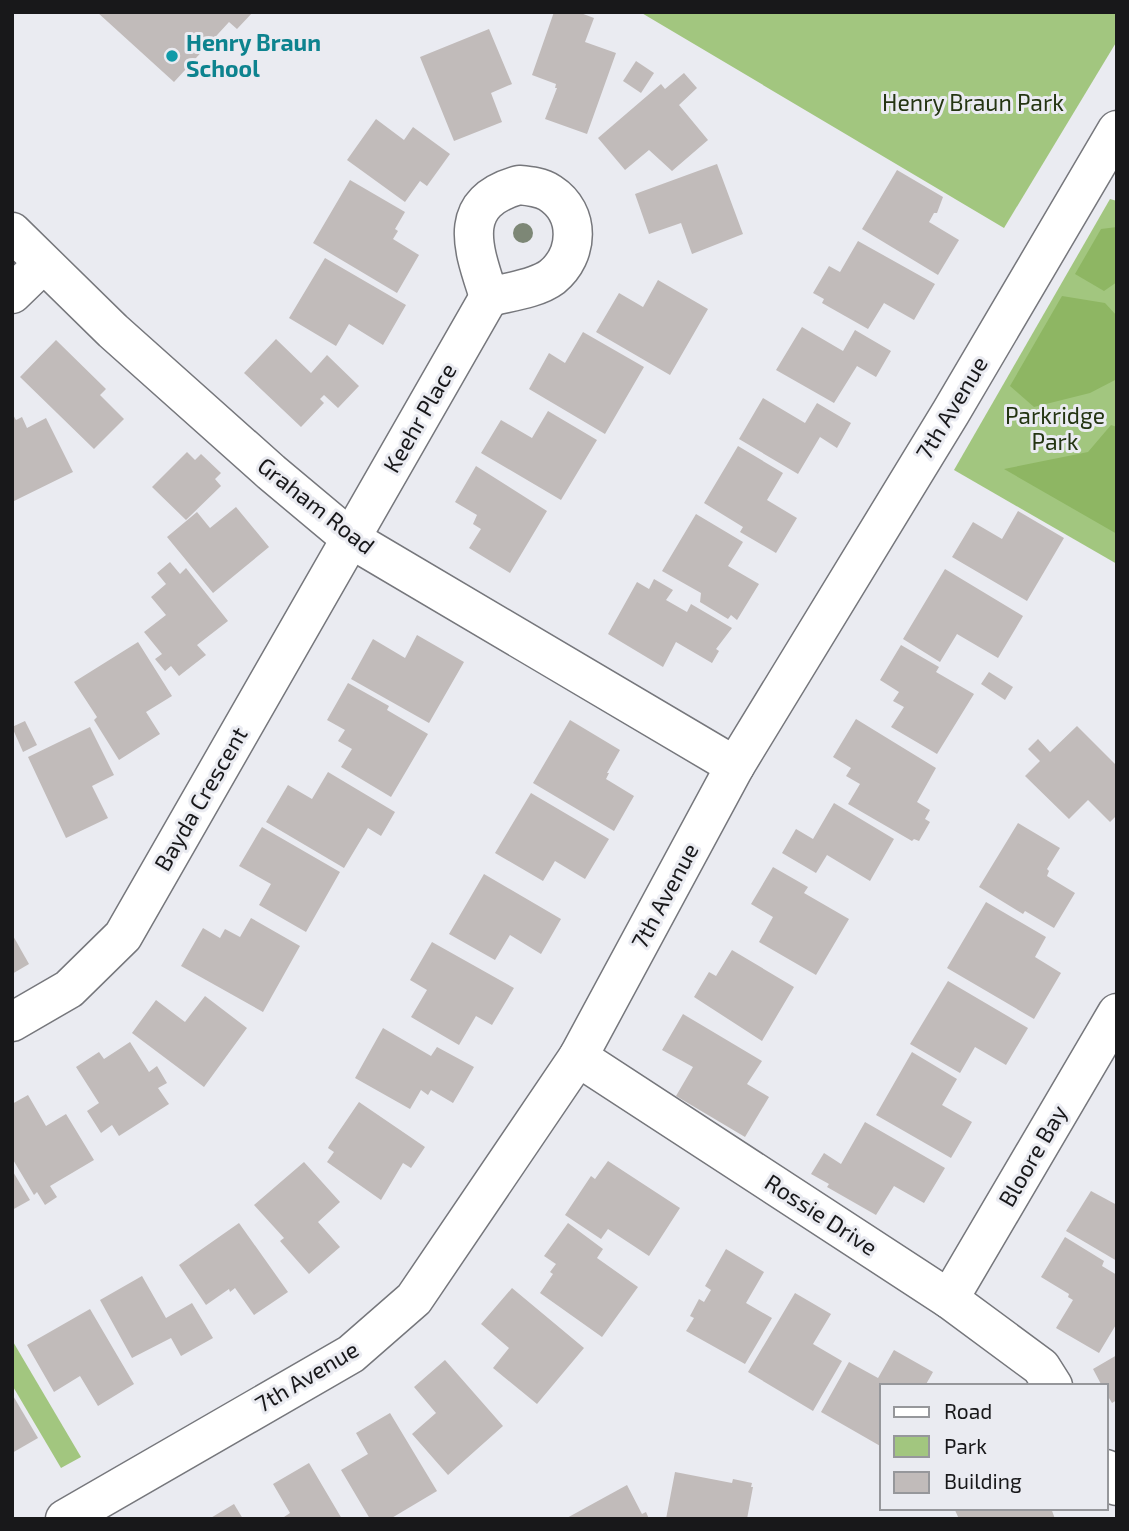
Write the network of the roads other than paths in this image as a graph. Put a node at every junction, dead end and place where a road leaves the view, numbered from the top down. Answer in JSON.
{"nodes":[{"id":1,"x":1117,"y":130,"type":"edge"},
{"id":2,"x":12,"y":232,"type":"edge"},
{"id":3,"x":43,"y":264,"type":"junction"},
{"id":4,"x":12,"y":294,"type":"edge"},
{"id":5,"x":489,"y":297,"type":"dead end"},
{"id":6,"x":351,"y":540,"type":"junction"},
{"id":7,"x":735,"y":766,"type":"junction"},
{"id":8,"x":1117,"y":1013,"type":"edge"},
{"id":9,"x":12,"y":1022,"type":"edge"},
{"id":10,"x":578,"y":1057,"type":"junction"},
{"id":11,"x":949,"y":1299,"type":"junction"},
{"id":12,"x":1052,"y":1384,"type":"edge"},
{"id":13,"x":88,"y":1513,"type":"edge"}],
"edges":[{"from":1,"to":7,"type":"street","name":"7th Avenue"},
{"from":2,"to":3,"type":"street","name":"Graham Road"},
{"from":3,"to":4,"type":"street"},
{"from":3,"to":6,"type":"street","name":"Graham Road"},
{"from":5,"to":6,"type":"street","name":"Keehr Place"},
{"from":6,"to":7,"type":"street","name":"Graham Road"},
{"from":6,"to":9,"type":"street","name":"Bayda Crescent"},
{"from":7,"to":10,"type":"street","name":"7th Avenue"},
{"from":8,"to":11,"type":"street","name":"Bloore Bay"},
{"from":10,"to":11,"type":"street","name":"Rossie Drive"},
{"from":10,"to":13,"type":"street","name":"7th Avenue"},
{"from":11,"to":12,"type":"street","name":"Rossie Drive"}]}
